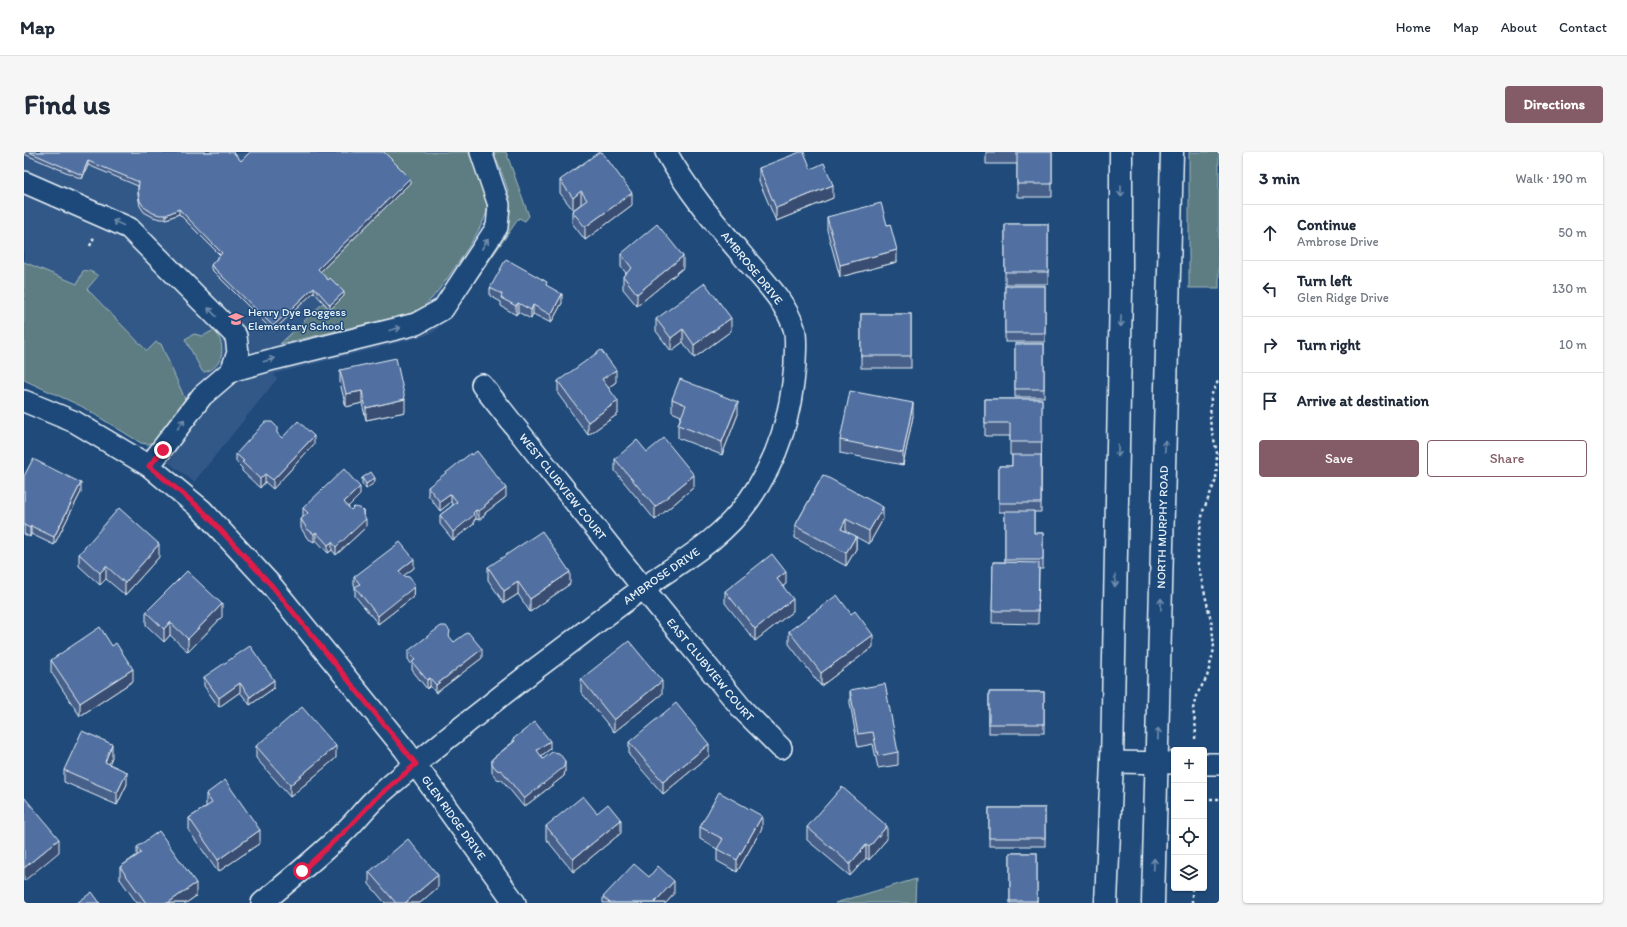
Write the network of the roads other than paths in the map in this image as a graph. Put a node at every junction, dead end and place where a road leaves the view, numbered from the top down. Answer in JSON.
{"nodes":[{"id":1,"x":481,"y":152,"type":"edge"},
{"id":2,"x":666,"y":152,"type":"edge"},
{"id":3,"x":1120,"y":152,"type":"edge"},
{"id":4,"x":1172,"y":152,"type":"edge"},
{"id":5,"x":24,"y":182,"type":"edge"},
{"id":6,"x":231,"y":371,"type":"junction"},
{"id":7,"x":482,"y":385,"type":"dead end"},
{"id":8,"x":24,"y":401,"type":"edge"},
{"id":9,"x":149,"y":466,"type":"junction"},
{"id":10,"x":643,"y":588,"type":"junction"},
{"id":11,"x":781,"y":748,"type":"dead end"},
{"id":12,"x":1112,"y":762,"type":"junction"},
{"id":13,"x":1166,"y":763,"type":"edge"},
{"id":14,"x":416,"y":764,"type":"junction"},
{"id":15,"x":1207,"y":764,"type":"edge"},
{"id":16,"x":1219,"y":764,"type":"edge"},
{"id":17,"x":262,"y":903,"type":"edge"},
{"id":18,"x":515,"y":903,"type":"edge"},
{"id":19,"x":1106,"y":903,"type":"edge"},
{"id":20,"x":1152,"y":903,"type":"edge"}],
"edges":[{"from":6,"to":1,"type":"street","one_way":true},
{"from":2,"to":10,"type":"street","name":"AMBROSE DRIVE"},
{"from":3,"to":12,"type":"main road","one_way":true},
{"from":13,"to":4,"type":"main road","name":"NORTH MURPHY ROAD","one_way":true},
{"from":6,"to":5,"type":"street","one_way":true},
{"from":9,"to":6,"type":"street","one_way":true},
{"from":7,"to":10,"type":"street","name":"WEST CLUBVIEW COURT"},
{"from":8,"to":9,"type":"street","name":"GLEN RIDGE DRIVE"},
{"from":9,"to":14,"type":"street","name":"GLEN RIDGE DRIVE"},
{"from":10,"to":11,"type":"street","name":"EAST CLUBVIEW COURT"},
{"from":10,"to":14,"type":"street","name":"AMBROSE DRIVE"},
{"from":12,"to":13,"type":"street"},
{"from":12,"to":19,"type":"main road"},
{"from":20,"to":13,"type":"main road","name":"NORTH MURPHY ROAD","one_way":true},
{"from":14,"to":17,"type":"street","name":"AMBROSE DRIVE"},
{"from":14,"to":18,"type":"street","name":"GLEN RIDGE DRIVE"},
{"from":15,"to":16,"type":"street"}]}
